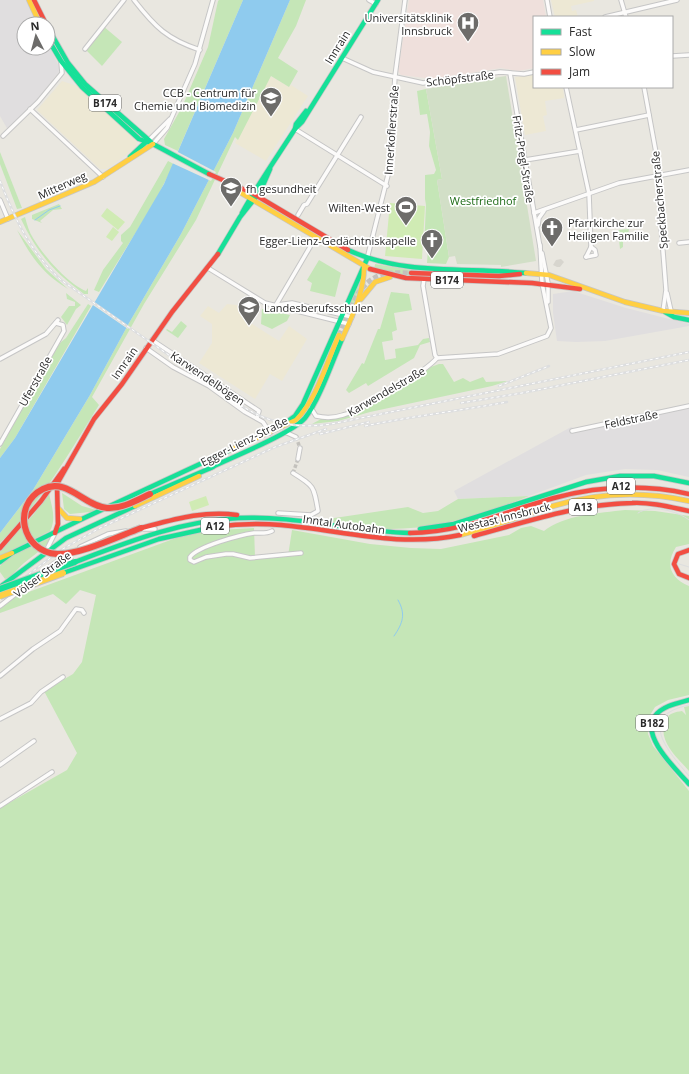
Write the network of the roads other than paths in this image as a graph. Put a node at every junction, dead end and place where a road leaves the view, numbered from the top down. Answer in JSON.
{"nodes":[{"id":1,"x":29,"y":0,"type":"edge"},
{"id":2,"x":34,"y":0,"type":"edge"},
{"id":3,"x":124,"y":0,"type":"edge"},
{"id":4,"x":134,"y":0,"type":"edge"},
{"id":5,"x":213,"y":0,"type":"edge"},
{"id":6,"x":369,"y":0,"type":"edge"},
{"id":7,"x":404,"y":0,"type":"edge"},
{"id":8,"x":546,"y":0,"type":"edge"},
{"id":9,"x":621,"y":0,"type":"edge"},
{"id":10,"x":677,"y":0,"type":"edge"},
{"id":11,"x":377,"y":2,"type":"edge"},
{"id":12,"x":625,"y":15,"type":"edge"},
{"id":13,"x":36,"y":16,"type":"edge"},
{"id":14,"x":42,"y":16,"type":"edge"},
{"id":15,"x":550,"y":16,"type":"edge"},
{"id":16,"x":615,"y":16,"type":"edge"},
{"id":17,"x":56,"y":42,"type":"edge"},
{"id":18,"x":85,"y":49,"type":"dead end"},
{"id":19,"x":200,"y":50,"type":"junction"},
{"id":20,"x":56,"y":53,"type":"edge"},
{"id":21,"x":689,"y":55,"type":"edge"},
{"id":22,"x":673,"y":56,"type":"edge"},
{"id":23,"x":342,"y":58,"type":"junction"},
{"id":24,"x":61,"y":61,"type":"junction"},
{"id":25,"x":533,"y":72,"type":"edge"},
{"id":26,"x":510,"y":73,"type":"junction"},
{"id":27,"x":394,"y":76,"type":"junction"},
{"id":28,"x":566,"y":88,"type":"edge"},
{"id":29,"x":644,"y":88,"type":"edge"},
{"id":30,"x":30,"y":109,"type":"junction"},
{"id":31,"x":649,"y":115,"type":"junction"},
{"id":32,"x":172,"y":116,"type":"junction"},
{"id":33,"x":361,"y":117,"type":"dead end"},
{"id":34,"x":295,"y":129,"type":"junction"},
{"id":35,"x":576,"y":130,"type":"junction"},
{"id":36,"x":3,"y":136,"type":"dead end"},
{"id":37,"x":150,"y":142,"type":"junction"},
{"id":38,"x":580,"y":151,"type":"junction"},
{"id":39,"x":337,"y":155,"type":"junction"},
{"id":40,"x":525,"y":160,"type":"junction"},
{"id":41,"x":689,"y":170,"type":"edge"},
{"id":42,"x":659,"y":174,"type":"junction"},
{"id":43,"x":103,"y":178,"type":"junction"},
{"id":44,"x":387,"y":186,"type":"junction"},
{"id":45,"x":589,"y":194,"type":"junction"},
{"id":46,"x":253,"y":197,"type":"junction"},
{"id":47,"x":0,"y":200,"type":"edge"},
{"id":48,"x":545,"y":210,"type":"junction"},
{"id":49,"x":534,"y":213,"type":"junction"},
{"id":50,"x":298,"y":215,"type":"dead end"},
{"id":51,"x":8,"y":219,"type":"junction"},
{"id":52,"x":0,"y":222,"type":"edge"},
{"id":53,"x":537,"y":230,"type":"junction"},
{"id":54,"x":689,"y":242,"type":"edge"},
{"id":55,"x":679,"y":244,"type":"dead end"},
{"id":56,"x":310,"y":247,"type":"dead end"},
{"id":57,"x":592,"y":247,"type":"dead end"},
{"id":58,"x":367,"y":258,"type":"junction"},
{"id":59,"x":364,"y":267,"type":"junction"},
{"id":60,"x":208,"y":268,"type":"junction"},
{"id":61,"x":411,"y":273,"type":"tunnel mouth"},
{"id":62,"x":531,"y":273,"type":"junction"},
{"id":63,"x":544,"y":274,"type":"junction"},
{"id":64,"x":393,"y":277,"type":"junction"},
{"id":65,"x":424,"y":279,"type":"junction"},
{"id":66,"x":545,"y":283,"type":"junction"},
{"id":67,"x":666,"y":290,"type":"junction"},
{"id":68,"x":591,"y":291,"type":"junction"},
{"id":69,"x":358,"y":303,"type":"junction"},
{"id":70,"x":276,"y":305,"type":"junction"},
{"id":71,"x":548,"y":306,"type":"junction"},
{"id":72,"x":663,"y":311,"type":"junction"},
{"id":73,"x":671,"y":311,"type":"junction"},
{"id":74,"x":689,"y":314,"type":"edge"},
{"id":75,"x":341,"y":317,"type":"junction"},
{"id":76,"x":352,"y":317,"type":"junction"},
{"id":77,"x":689,"y":320,"type":"edge"},
{"id":78,"x":349,"y":324,"type":"junction"},
{"id":79,"x":339,"y":335,"type":"tunnel mouth"},
{"id":80,"x":152,"y":340,"type":"junction"},
{"id":81,"x":146,"y":348,"type":"junction"},
{"id":82,"x":437,"y":358,"type":"junction"},
{"id":83,"x":0,"y":359,"type":"edge"},
{"id":84,"x":212,"y":381,"type":"junction"},
{"id":85,"x":209,"y":386,"type":"junction"},
{"id":86,"x":689,"y":406,"type":"edge"},
{"id":87,"x":311,"y":408,"type":"junction"},
{"id":88,"x":256,"y":418,"type":"junction"},
{"id":89,"x":572,"y":431,"type":"dead end"},
{"id":90,"x":285,"y":432,"type":"junction"},
{"id":91,"x":270,"y":433,"type":"junction"},
{"id":92,"x":296,"y":436,"type":"dead end"},
{"id":93,"x":0,"y":444,"type":"edge"},
{"id":94,"x":300,"y":448,"type":"tunnel mouth"},
{"id":95,"x":298,"y":459,"type":"tunnel mouth"},
{"id":96,"x":213,"y":466,"type":"junction"},
{"id":97,"x":64,"y":469,"type":"junction"},
{"id":98,"x":293,"y":473,"type":"dead end"},
{"id":99,"x":689,"y":483,"type":"edge"},
{"id":100,"x":689,"y":494,"type":"edge"},
{"id":101,"x":689,"y":501,"type":"edge"},
{"id":102,"x":57,"y":507,"type":"junction"},
{"id":103,"x":689,"y":511,"type":"edge"},
{"id":104,"x":278,"y":513,"type":"dead end"},
{"id":105,"x":503,"y":513,"type":"junction"},
{"id":106,"x":246,"y":517,"type":"junction"},
{"id":107,"x":82,"y":519,"type":"junction"},
{"id":108,"x":155,"y":529,"type":"dead end"},
{"id":109,"x":272,"y":531,"type":"dead end"},
{"id":110,"x":324,"y":531,"type":"junction"},
{"id":111,"x":55,"y":533,"type":"junction"},
{"id":112,"x":0,"y":548,"type":"edge"},
{"id":113,"x":689,"y":550,"type":"edge"},
{"id":114,"x":12,"y":553,"type":"junction"},
{"id":115,"x":44,"y":553,"type":"junction"},
{"id":116,"x":301,"y":553,"type":"dead end"},
{"id":117,"x":0,"y":558,"type":"edge"},
{"id":118,"x":0,"y":562,"type":"edge"},
{"id":119,"x":689,"y":578,"type":"edge"},
{"id":120,"x":0,"y":588,"type":"edge"},
{"id":121,"x":0,"y":596,"type":"edge"},
{"id":122,"x":0,"y":606,"type":"edge"},
{"id":123,"x":84,"y":613,"type":"dead end"},
{"id":124,"x":0,"y":676,"type":"edge"},
{"id":125,"x":64,"y":677,"type":"dead end"},
{"id":126,"x":689,"y":700,"type":"edge"},
{"id":127,"x":0,"y":719,"type":"edge"},
{"id":128,"x":34,"y":741,"type":"dead end"},
{"id":129,"x":0,"y":765,"type":"edge"},
{"id":130,"x":52,"y":772,"type":"dead end"},
{"id":131,"x":689,"y":784,"type":"edge"},
{"id":132,"x":0,"y":806,"type":"edge"}],
"edges":[{"from":1,"to":13,"type":"main road"},
{"from":2,"to":14,"type":"main road"},
{"from":3,"to":18,"type":"street"},
{"from":4,"to":19,"type":"street"},
{"from":5,"to":19,"type":"street"},
{"from":6,"to":11,"type":"street"},
{"from":7,"to":27,"type":"street","name":"Innerkoflerstraße"},
{"from":8,"to":15,"type":"street"},
{"from":9,"to":12,"type":"street"},
{"from":10,"to":12,"type":"street"},
{"from":11,"to":23,"type":"main road","name":"Innrain"},
{"from":12,"to":16,"type":"street"},
{"from":17,"to":37,"type":"main road","number":"B174"},
{"from":19,"to":32,"type":"street"},
{"from":20,"to":24,"type":"main road","number":"B174"},
{"from":21,"to":22,"type":"street"},
{"from":23,"to":27,"type":"street","name":"Schöpfstraße"},
{"from":23,"to":34,"type":"main road","name":"Innrain"},
{"from":24,"to":30,"type":"street"},
{"from":24,"to":37,"type":"main road","number":"B174"},
{"from":25,"to":26,"type":"street","name":"Schöpfstraße"},
{"from":26,"to":27,"type":"street","name":"Schöpfstraße"},
{"from":26,"to":40,"type":"street","name":"Fritz-Pregl-Straße"},
{"from":27,"to":44,"type":"street","name":"Innerkoflerstraße"},
{"from":28,"to":35,"type":"street"},
{"from":29,"to":31,"type":"street","name":"Speckbacherstraße"},
{"from":30,"to":36,"type":"street"},
{"from":30,"to":43,"type":"street"},
{"from":31,"to":35,"type":"street"},
{"from":31,"to":42,"type":"street","name":"Speckbacherstraße"},
{"from":32,"to":37,"type":"street"},
{"from":32,"to":37,"type":"street"},
{"from":33,"to":39,"type":"street"},
{"from":34,"to":39,"type":"street"},
{"from":34,"to":46,"type":"main road","name":"Innrain"},
{"from":35,"to":38,"type":"street"},
{"from":37,"to":43,"type":"main road","name":"Mitterweg"},
{"from":37,"to":46,"type":"main road","number":"B174"},
{"from":38,"to":40,"type":"street"},
{"from":38,"to":45,"type":"street"},
{"from":39,"to":44,"type":"street"},
{"from":39,"to":50,"type":"street"},
{"from":40,"to":49,"type":"street","name":"Fritz-Pregl-Straße"},
{"from":41,"to":42,"type":"street"},
{"from":42,"to":45,"type":"street"},
{"from":42,"to":67,"type":"street","name":"Speckbacherstraße"},
{"from":43,"to":51,"type":"main road","name":"Mitterweg"},
{"from":44,"to":58,"type":"street","name":"Innerkoflerstraße"},
{"from":45,"to":48,"type":"street"},
{"from":45,"to":57,"type":"street"},
{"from":46,"to":58,"type":"main road","number":"B174"},
{"from":46,"to":59,"type":"main road","number":"B174"},
{"from":46,"to":60,"type":"main road","name":"Innrain"},
{"from":47,"to":51,"type":"street"},
{"from":48,"to":49,"type":"street"},
{"from":48,"to":53,"type":"street"},
{"from":49,"to":53,"type":"street","name":"Fritz-Pregl-Straße"},
{"from":51,"to":52,"type":"main road","name":"Mitterweg"},
{"from":53,"to":63,"type":"street","name":"Fritz-Pregl-Straße"},
{"from":54,"to":55,"type":"street"},
{"from":56,"to":70,"type":"street"},
{"from":58,"to":59,"type":"main road"},
{"from":58,"to":62,"type":"main road","number":"B174"},
{"from":59,"to":64,"type":"main road","number":"B174"},
{"from":59,"to":69,"type":"main road","name":"Egger-Lienz-Straße"},
{"from":59,"to":75,"type":"main road","name":"Egger-Lienz-Straße"},
{"from":60,"to":70,"type":"street"},
{"from":60,"to":80,"type":"main road","name":"Innrain"},
{"from":61,"to":62,"type":"main road"},
{"from":62,"to":63,"type":"main road","number":"B174"},
{"from":63,"to":66,"type":"street","name":"Fritz-Pregl-Straße"},
{"from":63,"to":66,"type":"street","name":"Fritz-Pregl-Straße"},
{"from":63,"to":68,"type":"main road","number":"B174"},
{"from":64,"to":65,"type":"main road","number":"B174"},
{"from":64,"to":69,"type":"main road"},
{"from":65,"to":66,"type":"main road","number":"B174"},
{"from":65,"to":82,"type":"street"},
{"from":66,"to":68,"type":"main road","number":"B174"},
{"from":66,"to":71,"type":"street"},
{"from":66,"to":71,"type":"street"},
{"from":67,"to":72,"type":"street","name":"Speckbacherstraße"},
{"from":67,"to":73,"type":"street","name":"Speckbacherstraße"},
{"from":68,"to":72,"type":"main road","number":"B174"},
{"from":69,"to":76,"type":"main road","name":"Egger-Lienz-Straße"},
{"from":70,"to":75,"type":"street"},
{"from":70,"to":75,"type":"street"},
{"from":71,"to":82,"type":"street"},
{"from":72,"to":73,"type":"main road","number":"B174"},
{"from":72,"to":77,"type":"main road","number":"B174"},
{"from":73,"to":74,"type":"main road","number":"B174"},
{"from":75,"to":76,"type":"street"},
{"from":75,"to":78,"type":"street"},
{"from":75,"to":91,"type":"main road","name":"Egger-Lienz-Straße"},
{"from":76,"to":78,"type":"main road","name":"Egger-Lienz-Straße"},
{"from":78,"to":87,"type":"main road","name":"Egger-Lienz-Straße"},
{"from":79,"to":91,"type":"main road","name":"Egger-Lienz-Straße"},
{"from":80,"to":81,"type":"main road","name":"Innrain"},
{"from":80,"to":84,"type":"street","name":"Karwendelbögen"},
{"from":81,"to":85,"type":"street","name":"Karwendelbögen"},
{"from":81,"to":97,"type":"main road","name":"Innrain"},
{"from":82,"to":87,"type":"street","name":"Karwendelstraße"},
{"from":83,"to":93,"type":"street","name":"Uferstraße"},
{"from":84,"to":85,"type":"street"},
{"from":84,"to":88,"type":"street","name":"Karwendelbögen"},
{"from":85,"to":88,"type":"street","name":"Karwendelbögen"},
{"from":86,"to":89,"type":"street","name":"Feldstraße"},
{"from":87,"to":90,"type":"main road","name":"Egger-Lienz-Straße"},
{"from":88,"to":91,"type":"street","name":"Karwendelbögen"},
{"from":90,"to":92,"type":"street"},
{"from":90,"to":96,"type":"main road","name":"Egger-Lienz-Straße"},
{"from":91,"to":107,"type":"main road","name":"Egger-Lienz-Straße"},
{"from":94,"to":95,"type":"street"},
{"from":96,"to":106,"type":"main road","bridge":true},
{"from":96,"to":115,"type":"main road","name":"Egger-Lienz-Straße"},
{"from":97,"to":102,"type":"main road","name":"Innrain"},
{"from":97,"to":112,"type":"main road"},
{"from":98,"to":104,"type":"street"},
{"from":99,"to":105,"type":"main road","name":"Westast Innsbruck","number":"A13"},
{"from":100,"to":105,"type":"main road","name":"Inntal Autobahn","number":"A12"},
{"from":101,"to":110,"type":"main road","name":"Inntal Autobahn","number":"A12"},
{"from":102,"to":107,"type":"main road"},
{"from":102,"to":111,"type":"main road","name":"Innrain"},
{"from":103,"to":110,"type":"main road","name":"Westast Innsbruck","number":"A13"},
{"from":105,"to":106,"type":"main road","name":"Inntal Autobahn","number":"A12"},
{"from":106,"to":120,"type":"main road","name":"Inntal Autobahn","number":"A12","bridge":true},
{"from":107,"to":111,"type":"main road","name":"Egger-Lienz-Straße"},
{"from":108,"to":122,"type":"street","name":"Völser Straße"},
{"from":109,"to":116,"type":"street"},
{"from":110,"to":121,"type":"main road","name":"Inntal Autobahn","number":"A12","bridge":true},
{"from":111,"to":114,"type":"main road","name":"Egger-Lienz-Straße"},
{"from":111,"to":115,"type":"street"},
{"from":113,"to":119,"type":"main road"},
{"from":114,"to":117,"type":"main road"},
{"from":114,"to":118,"type":"main road"},
{"from":115,"to":120,"type":"main road","name":"Egger-Lienz-Straße"},
{"from":123,"to":124,"type":"street"},
{"from":125,"to":127,"type":"street"},
{"from":126,"to":131,"type":"main road","number":"B182"},
{"from":128,"to":129,"type":"street"},
{"from":130,"to":132,"type":"street"}]}
